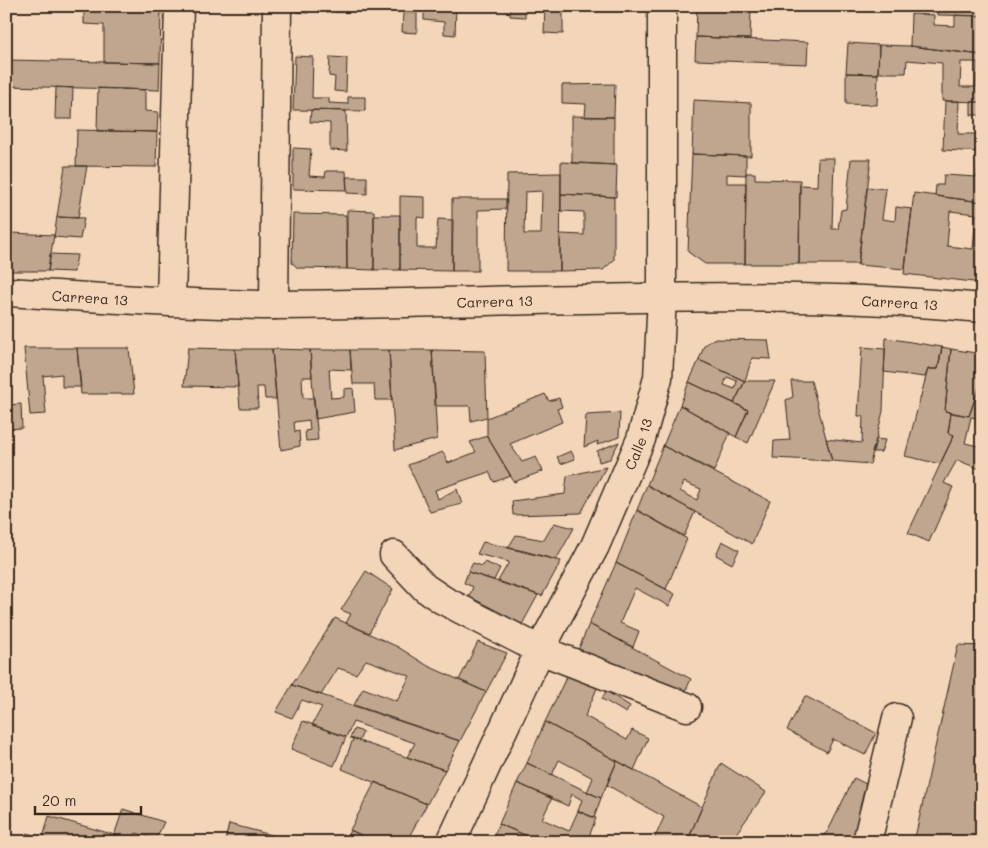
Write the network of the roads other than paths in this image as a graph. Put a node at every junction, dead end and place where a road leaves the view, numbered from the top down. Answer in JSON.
{"nodes":[{"id":1,"x":179,"y":6,"type":"edge"},
{"id":2,"x":277,"y":6,"type":"edge"},
{"id":3,"x":662,"y":6,"type":"edge"},
{"id":4,"x":6,"y":292,"type":"edge"},
{"id":5,"x":662,"y":296,"type":"junction"},
{"id":6,"x":171,"y":301,"type":"junction"},
{"id":7,"x":274,"y":305,"type":"junction"},
{"id":8,"x":982,"y":308,"type":"edge"},
{"id":9,"x":394,"y":555,"type":"dead end"},
{"id":10,"x":540,"y":650,"type":"junction"},
{"id":11,"x":687,"y":706,"type":"dead end"},
{"id":12,"x":897,"y":718,"type":"dead end"},
{"id":13,"x":451,"y":842,"type":"edge"},
{"id":14,"x":867,"y":842,"type":"edge"}],
"edges":[{"from":1,"to":6,"type":"street"},
{"from":2,"to":7,"type":"street"},
{"from":3,"to":5,"type":"street","name":"Calle 13"},
{"from":4,"to":6,"type":"street","name":"Carrera 13"},
{"from":5,"to":7,"type":"street","name":"Carrera 13"},
{"from":5,"to":8,"type":"street","name":"Carrera 13"},
{"from":5,"to":10,"type":"street","name":"Calle 13"},
{"from":6,"to":7,"type":"street","name":"Carrera 13"},
{"from":9,"to":10,"type":"street"},
{"from":10,"to":11,"type":"street"},
{"from":10,"to":13,"type":"street","name":"Calle 13"},
{"from":12,"to":14,"type":"street"}]}
